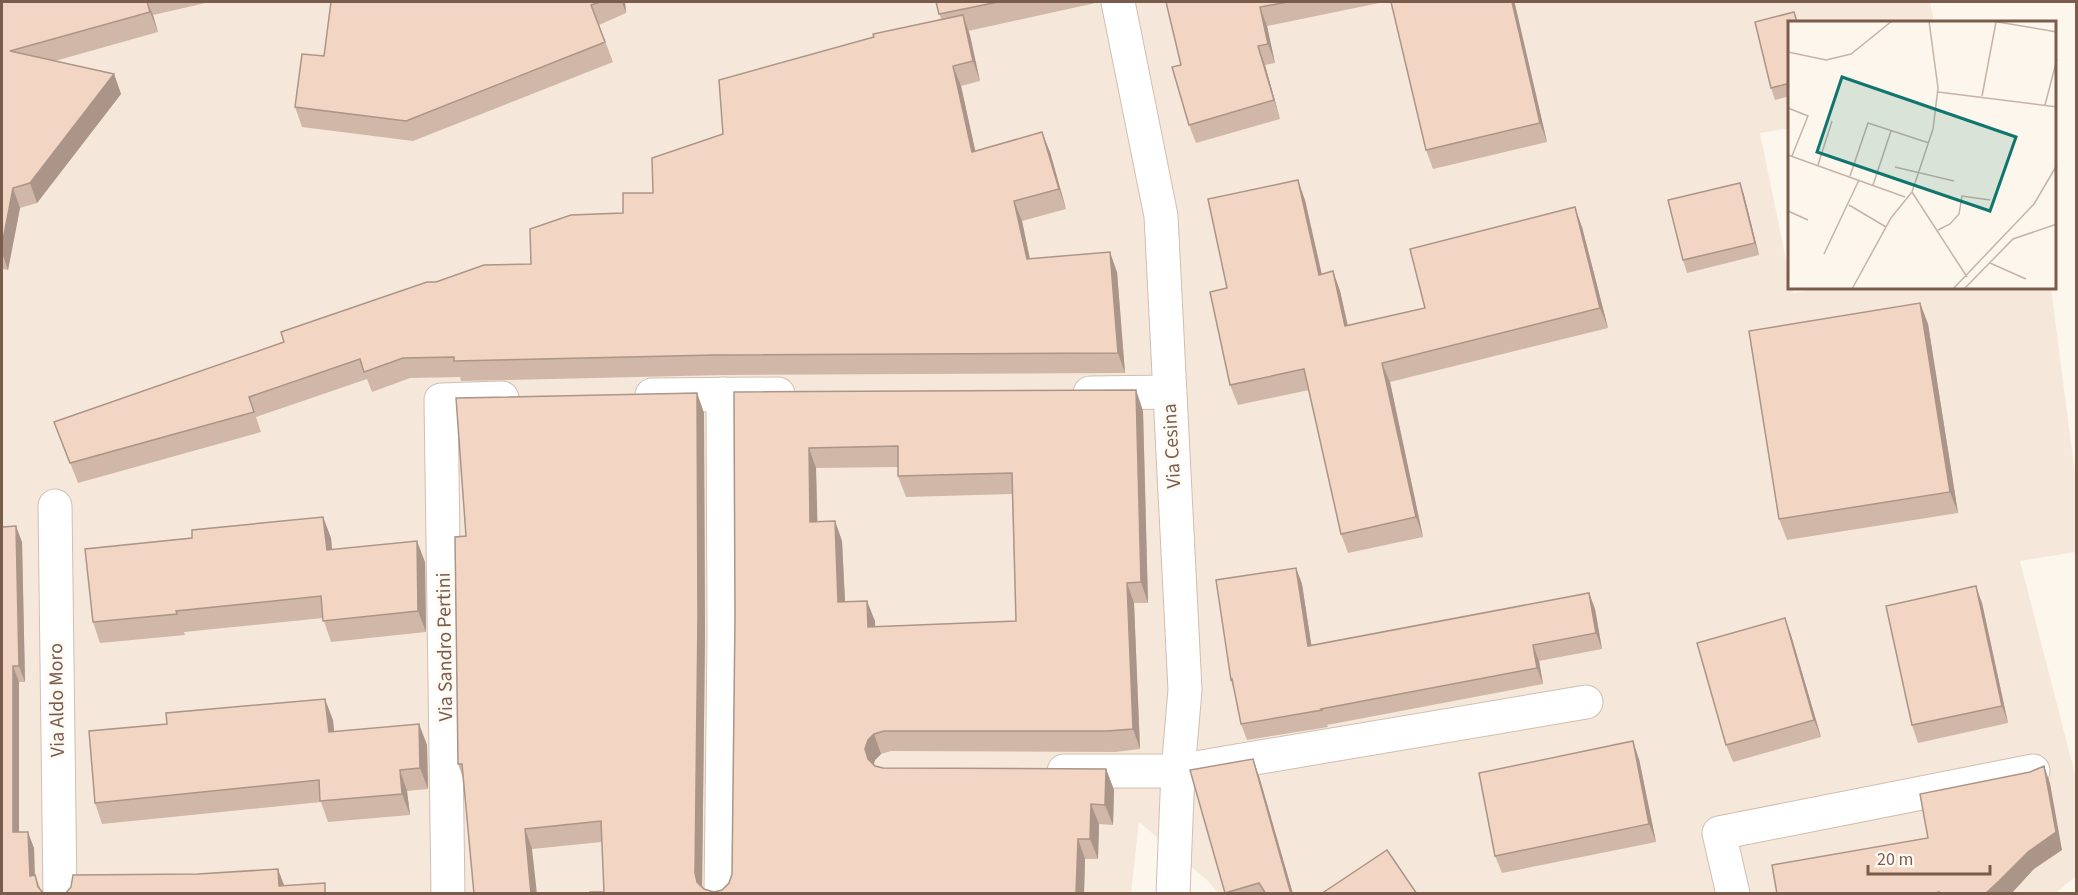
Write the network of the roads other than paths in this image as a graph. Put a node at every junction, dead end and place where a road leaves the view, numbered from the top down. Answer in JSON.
{"nodes":[{"id":1,"x":1118,"y":2,"type":"edge"},
{"id":2,"x":1170,"y":392,"type":"junction"},
{"id":3,"x":805,"y":393,"type":"edge"},
{"id":4,"x":1064,"y":393,"type":"edge"},
{"id":5,"x":723,"y":394,"type":"junction"},
{"id":6,"x":617,"y":396,"type":"edge"},
{"id":7,"x":535,"y":398,"type":"edge"},
{"id":8,"x":55,"y":506,"type":"dead end"},
{"id":9,"x":1586,"y":702,"type":"dead end"},
{"id":10,"x":1035,"y":771,"type":"edge"},
{"id":11,"x":1178,"y":771,"type":"junction"},
{"id":12,"x":2033,"y":771,"type":"edge"},
{"id":13,"x":60,"y":894,"type":"edge"},
{"id":14,"x":448,"y":894,"type":"edge"},
{"id":15,"x":721,"y":894,"type":"edge"},
{"id":16,"x":1173,"y":894,"type":"edge"},
{"id":17,"x":1733,"y":894,"type":"edge"}],
"edges":[{"from":1,"to":2,"type":"street","name":"Via Cesina"},
{"from":2,"to":4,"type":"street"},
{"from":2,"to":11,"type":"street","name":"Via Cesina"},
{"from":3,"to":5,"type":"street"},
{"from":5,"to":6,"type":"street"},
{"from":5,"to":15,"type":"street"},
{"from":7,"to":14,"type":"street","name":"Via Sandro Pertini"},
{"from":8,"to":13,"type":"street","name":"Via Aldo Moro"},
{"from":9,"to":11,"type":"street"},
{"from":10,"to":11,"type":"street"},
{"from":11,"to":16,"type":"street","name":"Via Cesina"},
{"from":12,"to":17,"type":"street"}]}
